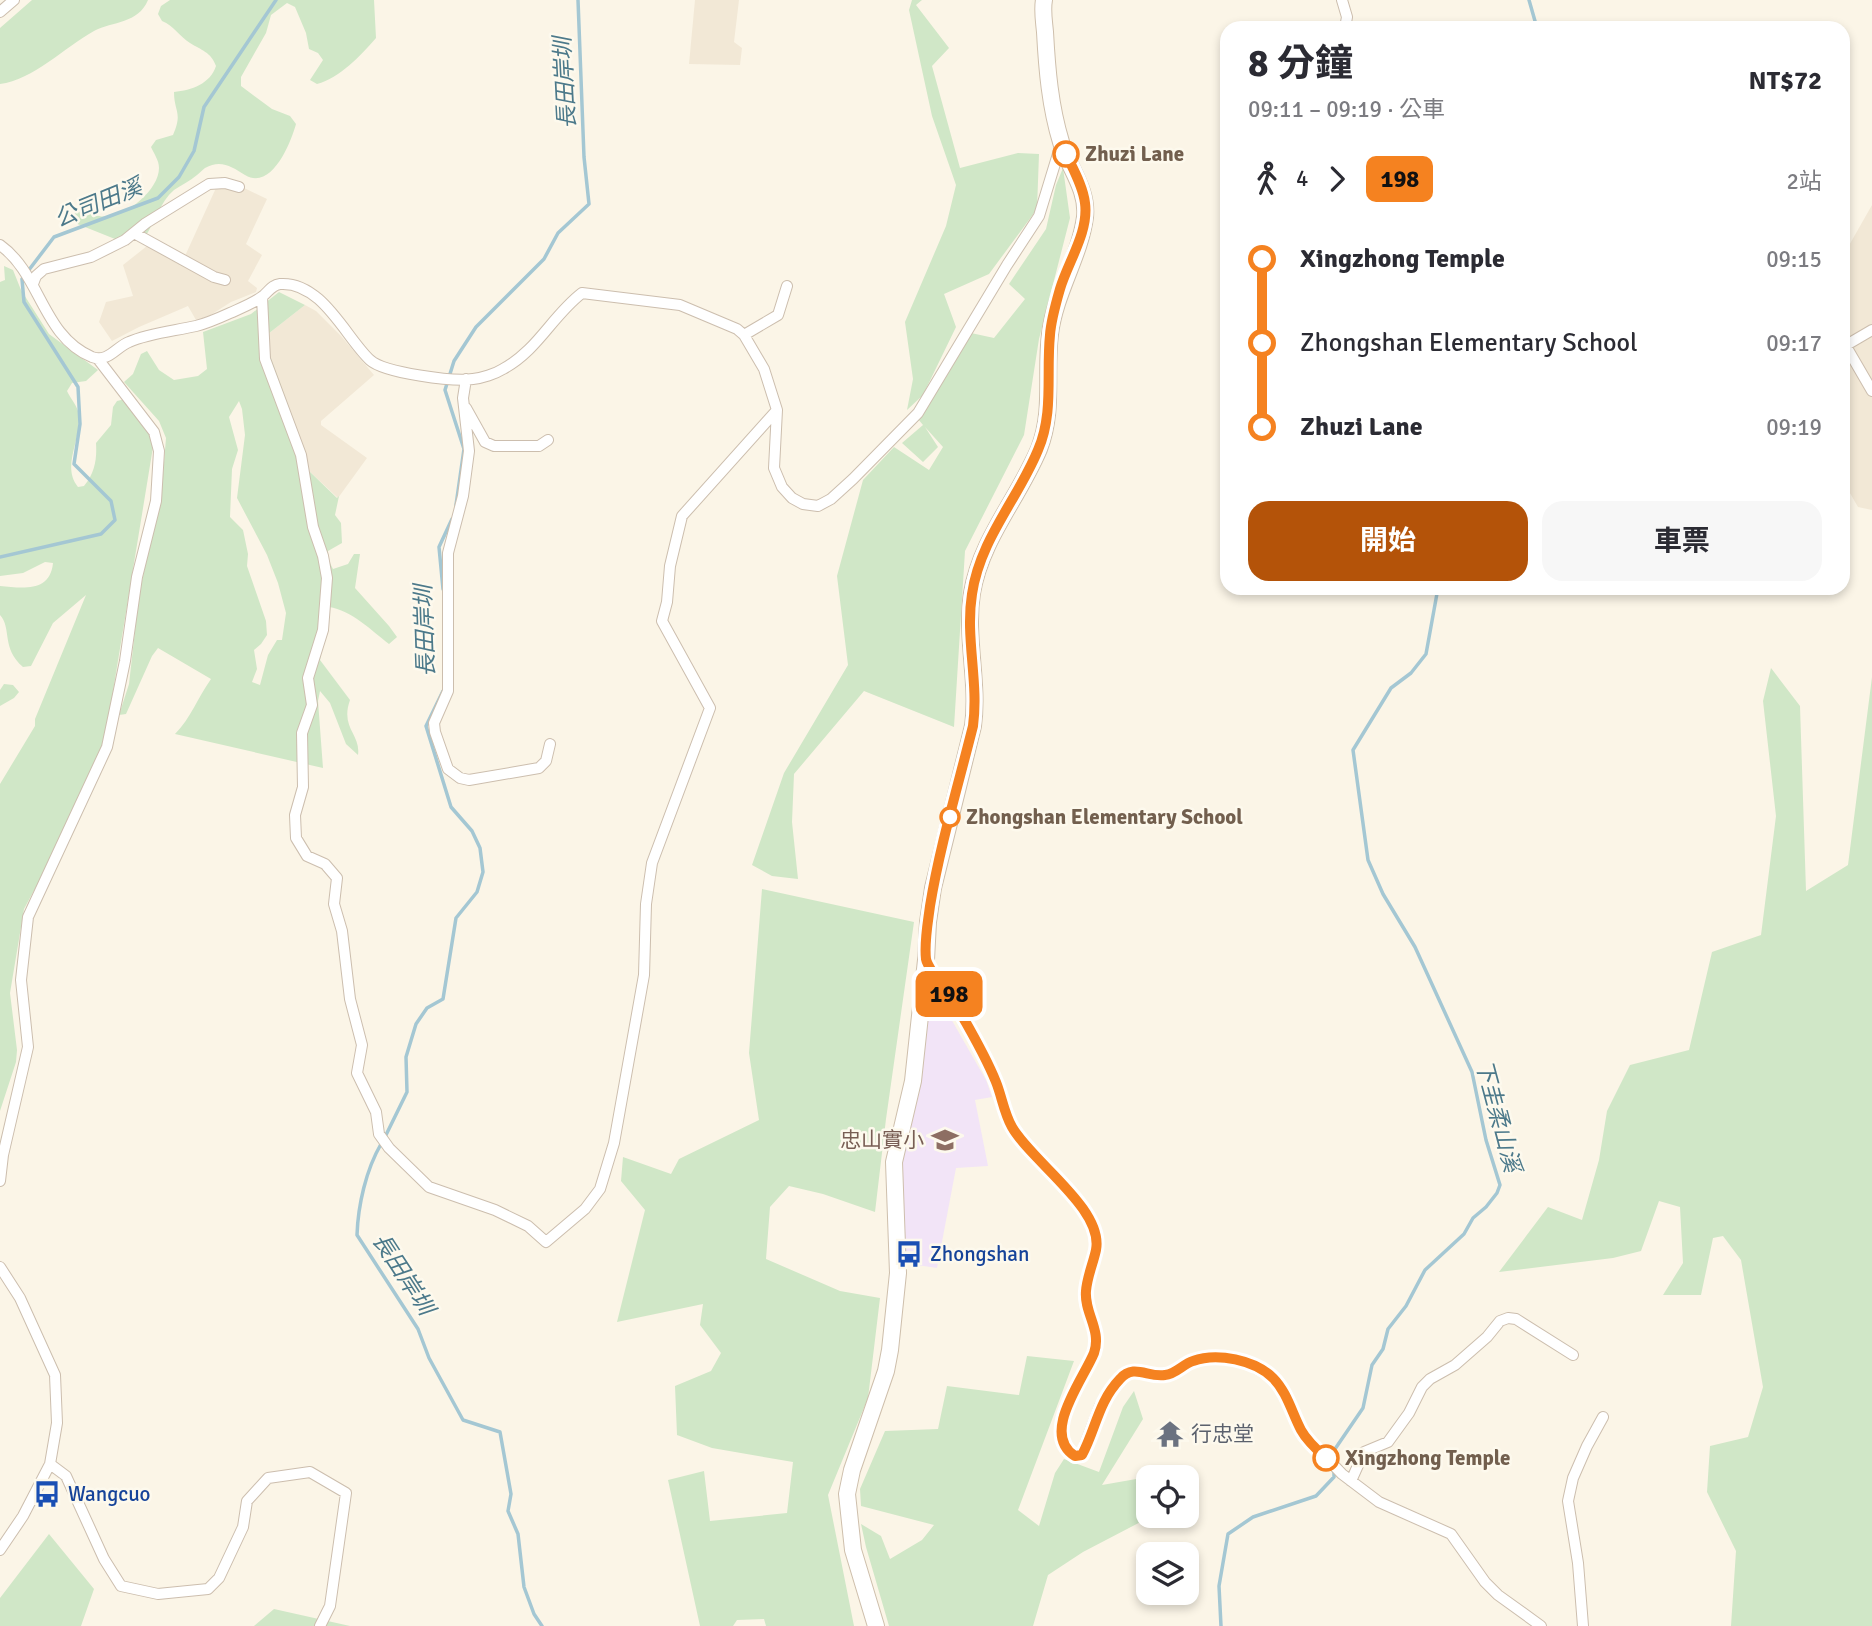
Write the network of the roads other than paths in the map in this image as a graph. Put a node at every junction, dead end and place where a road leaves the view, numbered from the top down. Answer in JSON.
{"nodes":[{"id":1,"x":14,"y":0,"type":"edge"},
{"id":2,"x":1044,"y":0,"type":"edge"},
{"id":3,"x":1342,"y":0,"type":"edge"},
{"id":4,"x":0,"y":12,"type":"edge"},
{"id":5,"x":1346,"y":21,"type":"edge"},
{"id":6,"x":1061,"y":144,"type":"junction"},
{"id":7,"x":239,"y":187,"type":"dead end"},
{"id":8,"x":134,"y":233,"type":"junction"},
{"id":9,"x":0,"y":245,"type":"edge"},
{"id":10,"x":225,"y":281,"type":"dead end"},
{"id":11,"x":32,"y":282,"type":"junction"},
{"id":12,"x":787,"y":286,"type":"dead end"},
{"id":13,"x":262,"y":297,"type":"junction"},
{"id":14,"x":1872,"y":330,"type":"edge"},
{"id":15,"x":744,"y":335,"type":"junction"},
{"id":16,"x":1850,"y":342,"type":"edge"},
{"id":17,"x":1850,"y":355,"type":"edge"},
{"id":18,"x":98,"y":359,"type":"junction"},
{"id":19,"x":462,"y":379,"type":"junction"},
{"id":20,"x":1872,"y":391,"type":"edge"},
{"id":21,"x":463,"y":398,"type":"junction"},
{"id":22,"x":777,"y":410,"type":"junction"},
{"id":23,"x":548,"y":440,"type":"dead end"},
{"id":24,"x":550,"y":744,"type":"dead end"},
{"id":25,"x":926,"y":960,"type":"junction"},
{"id":26,"x":0,"y":1181,"type":"edge"},
{"id":27,"x":0,"y":1268,"type":"edge"},
{"id":28,"x":1573,"y":1355,"type":"dead end"},
{"id":29,"x":1603,"y":1417,"type":"dead end"},
{"id":30,"x":50,"y":1464,"type":"junction"},
{"id":31,"x":1347,"y":1477,"type":"junction"},
{"id":32,"x":0,"y":1550,"type":"edge"},
{"id":33,"x":320,"y":1626,"type":"edge"},
{"id":34,"x":876,"y":1626,"type":"edge"},
{"id":35,"x":1541,"y":1626,"type":"edge"},
{"id":36,"x":1583,"y":1626,"type":"edge"}],
"edges":[{"from":1,"to":4,"type":"street"},
{"from":2,"to":6,"type":"street"},
{"from":3,"to":5,"type":"street"},
{"from":6,"to":22,"type":"street"},
{"from":6,"to":25,"type":"street"},
{"from":7,"to":8,"type":"street"},
{"from":8,"to":10,"type":"street"},
{"from":8,"to":11,"type":"street"},
{"from":9,"to":11,"type":"street"},
{"from":11,"to":18,"type":"street"},
{"from":12,"to":15,"type":"street"},
{"from":13,"to":18,"type":"street"},
{"from":13,"to":19,"type":"street"},
{"from":13,"to":22,"type":"street"},
{"from":14,"to":16,"type":"street"},
{"from":15,"to":19,"type":"street"},
{"from":15,"to":22,"type":"street"},
{"from":17,"to":20,"type":"street"},
{"from":18,"to":26,"type":"street"},
{"from":19,"to":21,"type":"street"},
{"from":21,"to":23,"type":"street"},
{"from":21,"to":24,"type":"street"},
{"from":25,"to":31,"type":"street"},
{"from":25,"to":34,"type":"street"},
{"from":27,"to":30,"type":"street"},
{"from":28,"to":31,"type":"street"},
{"from":29,"to":36,"type":"street"},
{"from":30,"to":32,"type":"street"},
{"from":30,"to":33,"type":"street"},
{"from":31,"to":35,"type":"street"}]}
